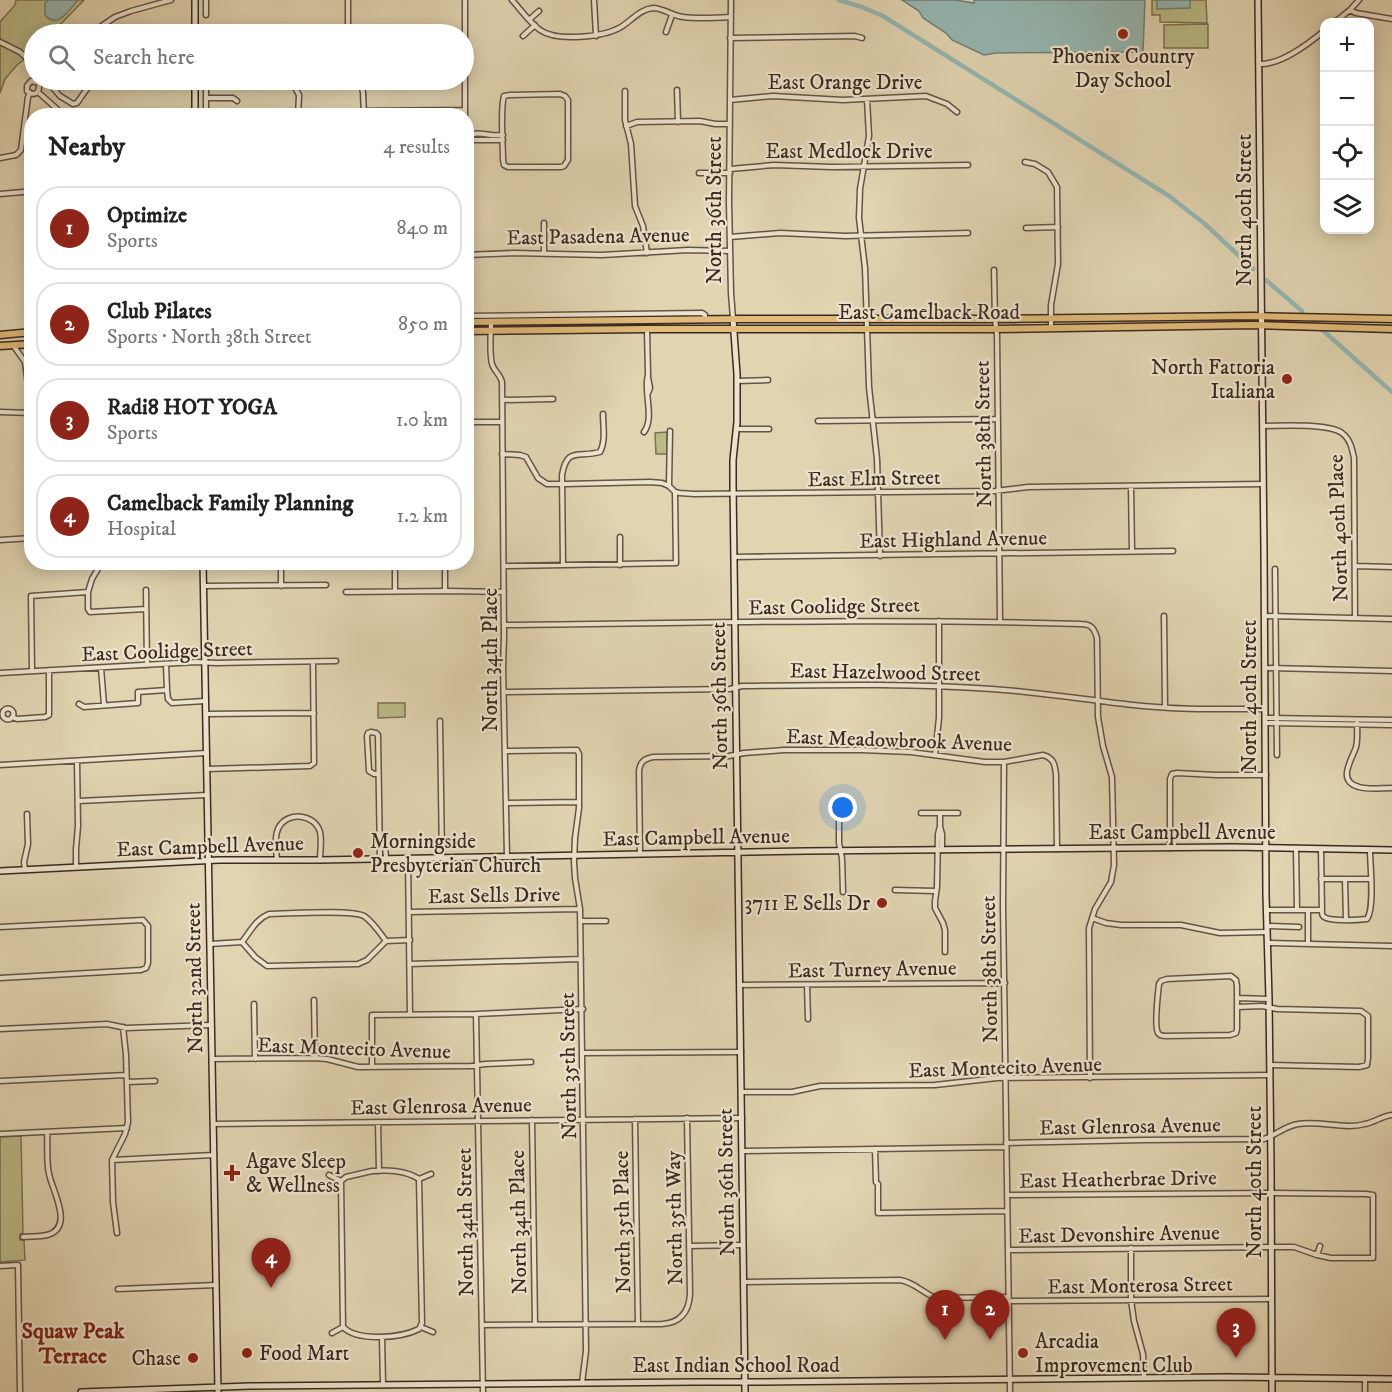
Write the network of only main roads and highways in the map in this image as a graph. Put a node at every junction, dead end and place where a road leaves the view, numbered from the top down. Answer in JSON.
{"nodes":[{"id":1,"x":195,"y":0,"type":"edge"},
{"id":2,"x":1258,"y":0,"type":"edge"},
{"id":3,"x":195,"y":24,"type":"edge"},
{"id":4,"x":195,"y":90,"type":"edge"},
{"id":5,"x":195,"y":108,"type":"edge"},
{"id":6,"x":1261,"y":316,"type":"junction"},
{"id":7,"x":599,"y":317,"type":"junction"},
{"id":8,"x":1140,"y":317,"type":"junction"},
{"id":9,"x":733,"y":319,"type":"junction"},
{"id":10,"x":1392,"y":319,"type":"edge"},
{"id":11,"x":474,"y":322,"type":"edge"},
{"id":12,"x":1261,"y":326,"type":"junction"},
{"id":13,"x":1139,"y":327,"type":"junction"},
{"id":14,"x":734,"y":329,"type":"junction"},
{"id":15,"x":1392,"y":329,"type":"edge"},
{"id":16,"x":600,"y":330,"type":"junction"},
{"id":17,"x":474,"y":331,"type":"edge"},
{"id":18,"x":24,"y":333,"type":"edge"},
{"id":19,"x":0,"y":334,"type":"edge"},
{"id":20,"x":24,"y":345,"type":"edge"},
{"id":21,"x":0,"y":346,"type":"edge"},
{"id":22,"x":203,"y":570,"type":"edge"},
{"id":23,"x":1266,"y":847,"type":"junction"},
{"id":24,"x":1392,"y":850,"type":"edge"},
{"id":25,"x":738,"y":853,"type":"junction"},
{"id":26,"x":208,"y":861,"type":"junction"},
{"id":27,"x":0,"y":871,"type":"edge"},
{"id":28,"x":1272,"y":1377,"type":"junction"},
{"id":29,"x":1392,"y":1379,"type":"edge"},
{"id":30,"x":745,"y":1382,"type":"junction"},
{"id":31,"x":218,"y":1389,"type":"edge"},
{"id":32,"x":81,"y":1392,"type":"edge"},
{"id":33,"x":745,"y":1392,"type":"edge"},
{"id":34,"x":1272,"y":1392,"type":"edge"}],
"edges":[{"from":1,"to":3,"type":"main road"},
{"from":2,"to":6,"type":"main road","name":"North 40th Street"},
{"from":4,"to":5,"type":"main road"},
{"from":6,"to":8,"type":"main road","name":"East Camelback Road"},
{"from":6,"to":10,"type":"main road","name":"East Camelback Road"},
{"from":6,"to":12,"type":"main road","name":"North 40th Street"},
{"from":7,"to":9,"type":"main road","name":"East Camelback Road"},
{"from":7,"to":11,"type":"main road","name":"East Camelback Road"},
{"from":7,"to":16,"type":"main road"},
{"from":8,"to":9,"type":"main road","name":"East Camelback Road"},
{"from":8,"to":13,"type":"main road"},
{"from":9,"to":14,"type":"main road","name":"North 36th Street"},
{"from":12,"to":13,"type":"main road","name":"East Camelback Road"},
{"from":12,"to":15,"type":"main road","name":"East Camelback Road"},
{"from":12,"to":23,"type":"main road","name":"North 40th Street"},
{"from":13,"to":14,"type":"main road","name":"East Camelback Road"},
{"from":14,"to":16,"type":"main road","name":"East Camelback Road"},
{"from":14,"to":25,"type":"main road","name":"North 36th Street"},
{"from":16,"to":17,"type":"main road","name":"East Camelback Road"},
{"from":18,"to":19,"type":"main road"},
{"from":20,"to":21,"type":"main road"},
{"from":22,"to":26,"type":"main road","name":"North 32nd Street"},
{"from":23,"to":24,"type":"main road","name":"East Campbell Avenue"},
{"from":23,"to":25,"type":"main road","name":"East Campbell Avenue"},
{"from":23,"to":28,"type":"main road","name":"North 40th Street"},
{"from":25,"to":26,"type":"main road","name":"East Campbell Avenue"},
{"from":25,"to":30,"type":"main road","name":"North 36th Street"},
{"from":26,"to":27,"type":"main road","name":"East Campbell Avenue"},
{"from":26,"to":31,"type":"main road","name":"North 32nd Street"},
{"from":28,"to":29,"type":"main road","name":"East Indian School Road"},
{"from":28,"to":30,"type":"main road","name":"East Indian School Road"},
{"from":28,"to":34,"type":"main road","name":"North 40th Street"},
{"from":30,"to":31,"type":"main road","name":"East Indian School Road"},
{"from":30,"to":33,"type":"main road","name":"North 36th Street"},
{"from":31,"to":32,"type":"main road","name":"East Indian School Road"}]}
